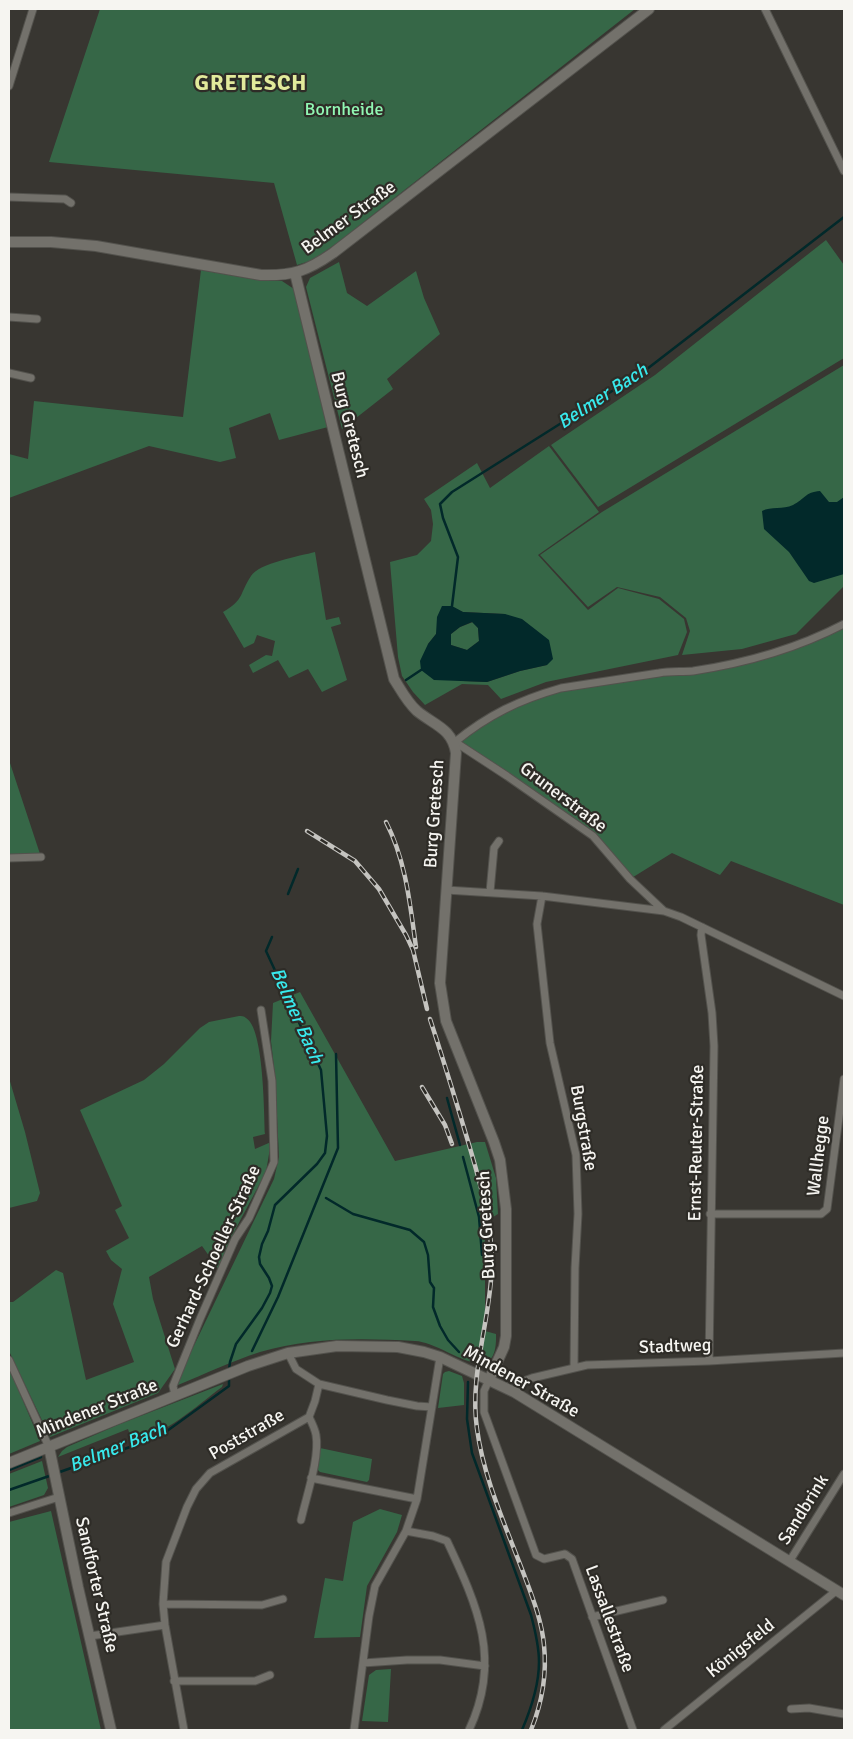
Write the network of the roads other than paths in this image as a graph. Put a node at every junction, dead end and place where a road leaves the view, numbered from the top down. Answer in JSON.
{"nodes":[{"id":1,"x":33,"y":9,"type":"edge"},
{"id":2,"x":648,"y":9,"type":"edge"},
{"id":3,"x":766,"y":9,"type":"edge"},
{"id":4,"x":9,"y":86,"type":"edge"},
{"id":5,"x":844,"y":171,"type":"edge"},
{"id":6,"x":9,"y":198,"type":"edge"},
{"id":7,"x":71,"y":203,"type":"dead end"},
{"id":8,"x":9,"y":242,"type":"edge"},
{"id":9,"x":295,"y":273,"type":"junction"},
{"id":10,"x":9,"y":316,"type":"edge"},
{"id":11,"x":37,"y":319,"type":"dead end"},
{"id":12,"x":9,"y":372,"type":"edge"},
{"id":13,"x":31,"y":378,"type":"dead end"},
{"id":14,"x":844,"y":624,"type":"edge"},
{"id":15,"x":455,"y":742,"type":"junction"},
{"id":16,"x":499,"y":841,"type":"dead end"},
{"id":17,"x":41,"y":856,"type":"dead end"},
{"id":18,"x":9,"y":858,"type":"edge"},
{"id":19,"x":446,"y":890,"type":"junction"},
{"id":20,"x":490,"y":892,"type":"junction"},
{"id":21,"x":542,"y":896,"type":"junction"},
{"id":22,"x":664,"y":911,"type":"junction"},
{"id":23,"x":702,"y":927,"type":"junction"},
{"id":24,"x":844,"y":996,"type":"edge"},
{"id":25,"x":261,"y":1010,"type":"dead end"},
{"id":26,"x":844,"y":1079,"type":"edge"},
{"id":27,"x":710,"y":1214,"type":"junction"},
{"id":28,"x":844,"y":1353,"type":"edge"},
{"id":29,"x":288,"y":1354,"type":"junction"},
{"id":30,"x":440,"y":1357,"type":"junction"},
{"id":31,"x":9,"y":1360,"type":"edge"},
{"id":32,"x":709,"y":1362,"type":"junction"},
{"id":33,"x":574,"y":1367,"type":"junction"},
{"id":34,"x":489,"y":1380,"type":"junction"},
{"id":35,"x":319,"y":1384,"type":"junction"},
{"id":36,"x":514,"y":1392,"type":"junction"},
{"id":37,"x":175,"y":1395,"type":"junction"},
{"id":38,"x":432,"y":1407,"type":"junction"},
{"id":39,"x":309,"y":1417,"type":"junction"},
{"id":40,"x":48,"y":1447,"type":"junction"},
{"id":41,"x":9,"y":1463,"type":"edge"},
{"id":42,"x":844,"y":1474,"type":"edge"},
{"id":43,"x":311,"y":1478,"type":"junction"},
{"id":44,"x":59,"y":1497,"type":"junction"},
{"id":45,"x":416,"y":1499,"type":"junction"},
{"id":46,"x":9,"y":1513,"type":"edge"},
{"id":47,"x":301,"y":1520,"type":"dead end"},
{"id":48,"x":406,"y":1531,"type":"junction"},
{"id":49,"x":789,"y":1562,"type":"junction"},
{"id":50,"x":840,"y":1593,"type":"edge"},
{"id":51,"x":283,"y":1599,"type":"dead end"},
{"id":52,"x":663,"y":1600,"type":"dead end"},
{"id":53,"x":163,"y":1604,"type":"junction"},
{"id":54,"x":592,"y":1617,"type":"junction"},
{"id":55,"x":165,"y":1625,"type":"junction"},
{"id":56,"x":90,"y":1636,"type":"junction"},
{"id":57,"x":363,"y":1663,"type":"junction"},
{"id":58,"x":485,"y":1666,"type":"junction"},
{"id":59,"x":270,"y":1675,"type":"dead end"},
{"id":60,"x":174,"y":1681,"type":"junction"},
{"id":61,"x":791,"y":1709,"type":"dead end"},
{"id":62,"x":844,"y":1714,"type":"edge"},
{"id":63,"x":111,"y":1730,"type":"edge"},
{"id":64,"x":184,"y":1730,"type":"edge"},
{"id":65,"x":354,"y":1730,"type":"edge"},
{"id":66,"x":469,"y":1730,"type":"edge"},
{"id":67,"x":633,"y":1730,"type":"edge"},
{"id":68,"x":664,"y":1730,"type":"edge"}],
"edges":[{"from":1,"to":4,"type":"street"},
{"from":2,"to":9,"type":"street","name":"Belmer Straße"},
{"from":3,"to":5,"type":"street"},
{"from":6,"to":7,"type":"street"},
{"from":8,"to":9,"type":"street","name":"Belmer Straße"},
{"from":9,"to":15,"type":"street","name":"Burg Gretesch"},
{"from":10,"to":11,"type":"street"},
{"from":12,"to":13,"type":"street"},
{"from":14,"to":15,"type":"street"},
{"from":15,"to":19,"type":"street","name":"Burg Gretesch"},
{"from":15,"to":22,"type":"street","name":"Grunerstraße"},
{"from":16,"to":20,"type":"street"},
{"from":17,"to":18,"type":"street"},
{"from":19,"to":20,"type":"street"},
{"from":19,"to":34,"type":"street","name":"Burg Gretesch"},
{"from":20,"to":21,"type":"street"},
{"from":21,"to":22,"type":"street"},
{"from":21,"to":33,"type":"street","name":"Burgstraße"},
{"from":22,"to":23,"type":"street"},
{"from":23,"to":24,"type":"street"},
{"from":23,"to":27,"type":"street","name":"Ernst-Reuter-Straße"},
{"from":25,"to":37,"type":"street","name":"Gerhard-Schoeller-Straße"},
{"from":26,"to":27,"type":"street","name":"Wallhegge"},
{"from":27,"to":32,"type":"street","name":"Ernst-Reuter-Straße"},
{"from":28,"to":32,"type":"street","name":"Stadtweg"},
{"from":29,"to":30,"type":"street","name":"Mindener Straße"},
{"from":29,"to":35,"type":"street"},
{"from":29,"to":37,"type":"street","name":"Mindener Straße"},
{"from":30,"to":34,"type":"street","name":"Mindener Straße"},
{"from":30,"to":38,"type":"street"},
{"from":31,"to":40,"type":"street"},
{"from":32,"to":33,"type":"street","name":"Stadtweg"},
{"from":33,"to":36,"type":"street","name":"Stadtweg"},
{"from":34,"to":36,"type":"street","name":"Mindener Straße"},
{"from":34,"to":54,"type":"street","name":"Lassallestraße"},
{"from":35,"to":38,"type":"street"},
{"from":35,"to":39,"type":"street"},
{"from":36,"to":49,"type":"street","name":"Mindener Straße"},
{"from":37,"to":40,"type":"street","name":"Mindener Straße"},
{"from":38,"to":45,"type":"street"},
{"from":39,"to":43,"type":"street"},
{"from":39,"to":53,"type":"street","name":"Poststraße"},
{"from":40,"to":41,"type":"street","name":"Mindener Straße"},
{"from":40,"to":44,"type":"street","name":"Sandforter Straße"},
{"from":42,"to":49,"type":"street","name":"Sandbrink"},
{"from":43,"to":45,"type":"street"},
{"from":43,"to":47,"type":"street"},
{"from":44,"to":46,"type":"street"},
{"from":44,"to":56,"type":"street","name":"Sandforter Straße"},
{"from":45,"to":48,"type":"street"},
{"from":48,"to":57,"type":"street"},
{"from":48,"to":58,"type":"street"},
{"from":49,"to":50,"type":"street","name":"Mindener Straße"},
{"from":50,"to":68,"type":"street","name":"Königsfeld"},
{"from":51,"to":53,"type":"street"},
{"from":52,"to":54,"type":"street"},
{"from":53,"to":55,"type":"street","name":"Poststraße"},
{"from":54,"to":67,"type":"street","name":"Lassallestraße"},
{"from":55,"to":56,"type":"street"},
{"from":55,"to":60,"type":"street","name":"Poststraße"},
{"from":56,"to":63,"type":"street","name":"Sandforter Straße"},
{"from":57,"to":58,"type":"street"},
{"from":57,"to":65,"type":"street"},
{"from":58,"to":66,"type":"street"},
{"from":59,"to":60,"type":"street"},
{"from":60,"to":64,"type":"street","name":"Poststraße"},
{"from":61,"to":62,"type":"street"}]}
